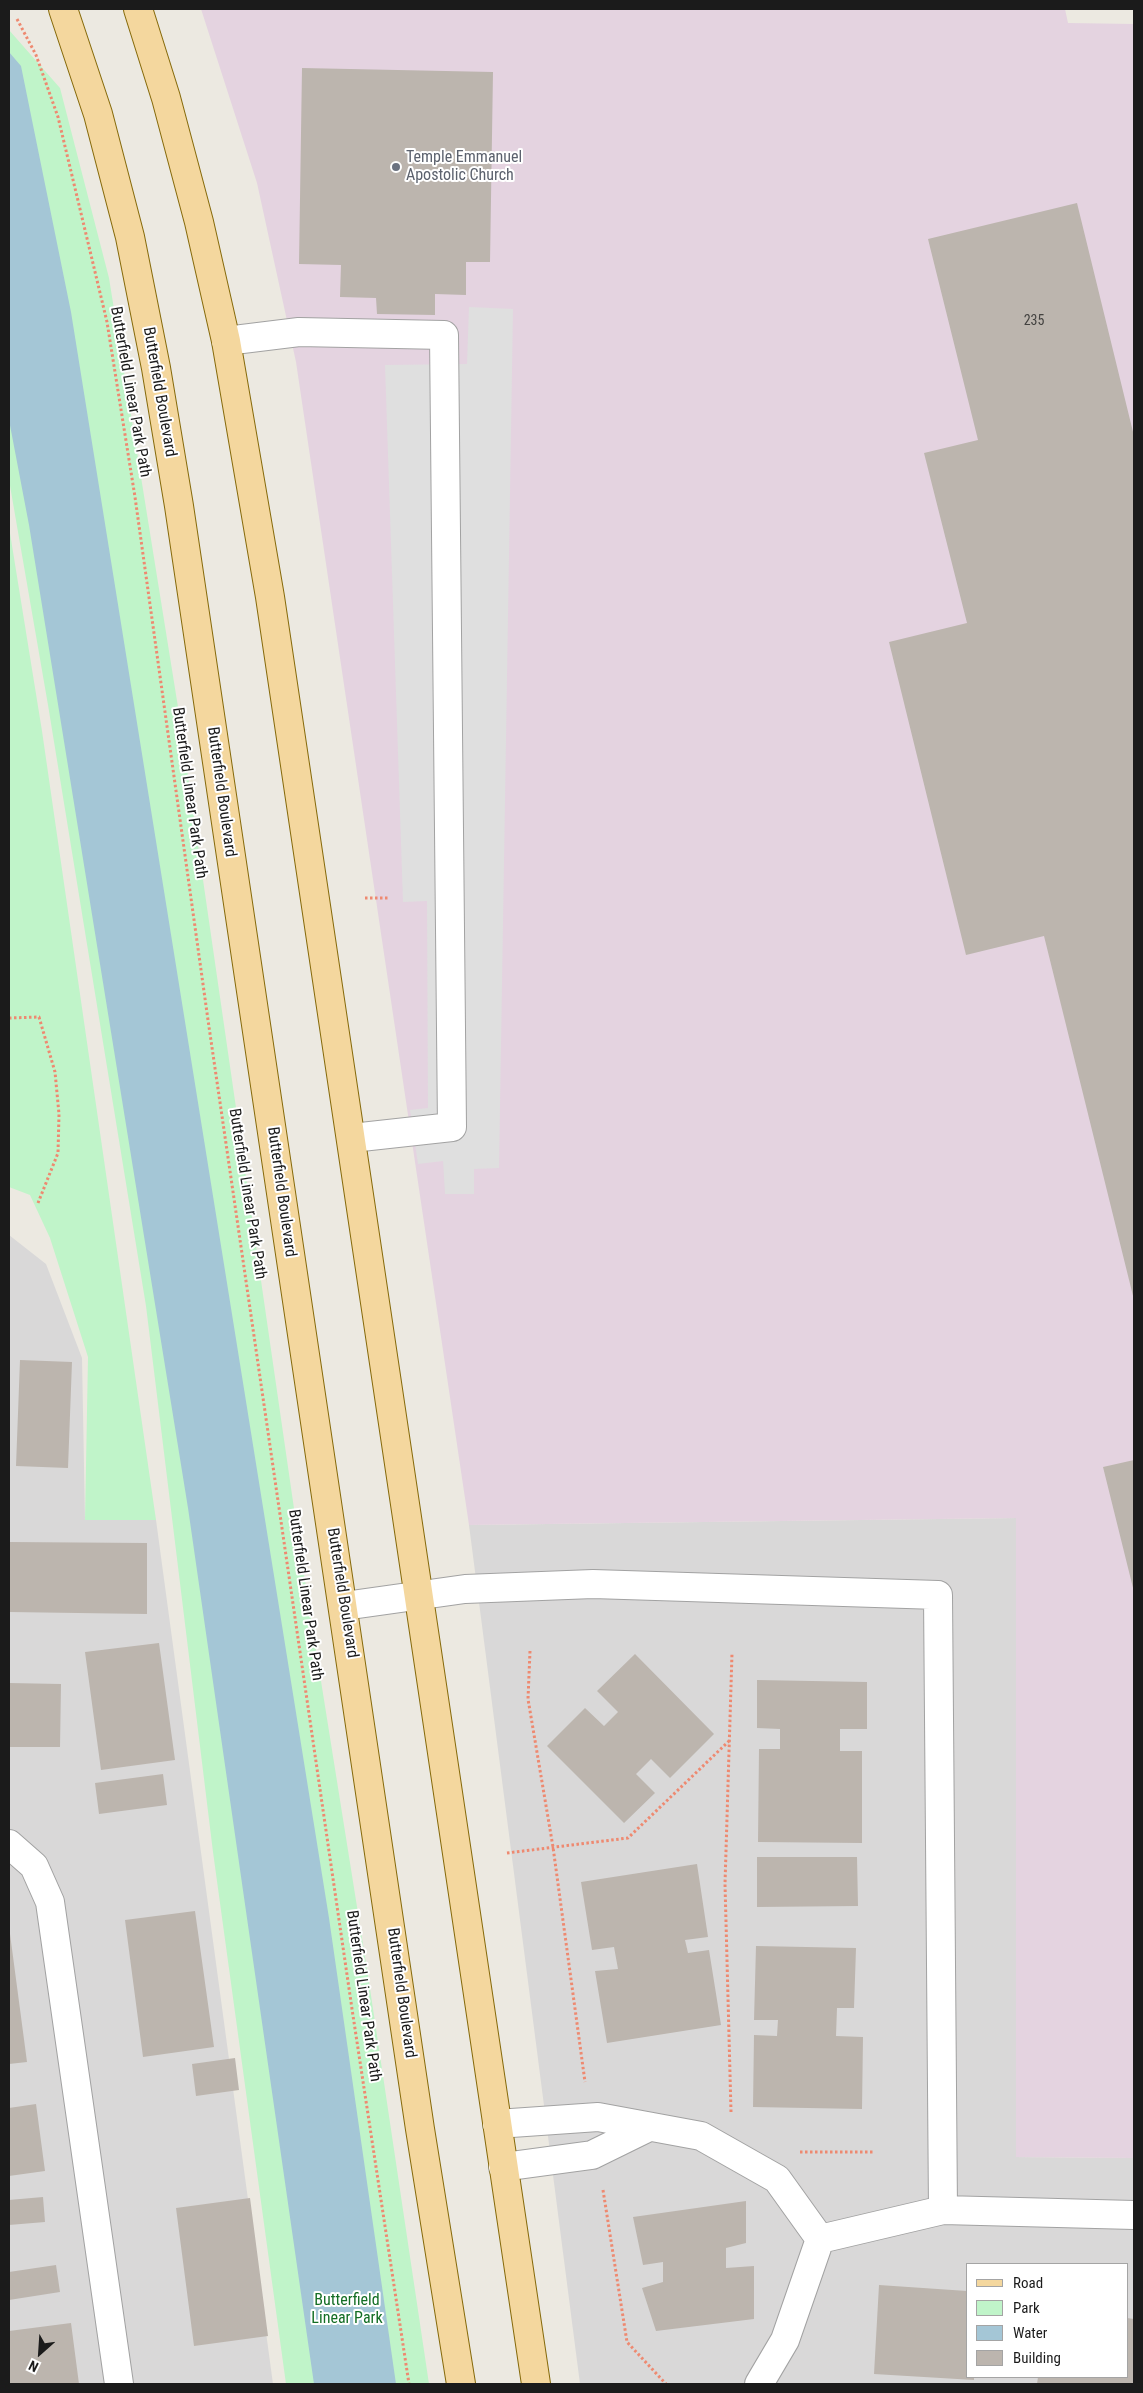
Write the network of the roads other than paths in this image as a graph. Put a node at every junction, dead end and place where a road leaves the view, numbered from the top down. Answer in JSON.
{"nodes":[{"id":1,"x":63,"y":9,"type":"edge"},
{"id":2,"x":138,"y":9,"type":"edge"},
{"id":3,"x":226,"y":342,"type":"junction"},
{"id":4,"x":352,"y":1138,"type":"junction"},
{"id":5,"x":419,"y":1594,"type":"junction"},
{"id":6,"x":344,"y":1606,"type":"junction"},
{"id":7,"x":9,"y":1844,"type":"edge"},
{"id":8,"x":497,"y":2124,"type":"junction"},
{"id":9,"x":650,"y":2127,"type":"junction"},
{"id":10,"x":503,"y":2167,"type":"junction"},
{"id":11,"x":943,"y":2210,"type":"junction"},
{"id":12,"x":1134,"y":2215,"type":"edge"},
{"id":13,"x":820,"y":2239,"type":"junction"},
{"id":14,"x":119,"y":2384,"type":"edge"},
{"id":15,"x":461,"y":2384,"type":"edge"},
{"id":16,"x":536,"y":2384,"type":"edge"},
{"id":17,"x":758,"y":2384,"type":"edge"}],
"edges":[{"from":1,"to":6,"type":"main road","name":"Butterfield Boulevard"},
{"from":2,"to":3,"type":"main road"},
{"from":3,"to":4,"type":"main road"},
{"from":3,"to":4,"type":"lane"},
{"from":4,"to":5,"type":"main road"},
{"from":5,"to":6,"type":"lane"},
{"from":5,"to":8,"type":"main road"},
{"from":5,"to":11,"type":"lane"},
{"from":6,"to":15,"type":"main road","name":"Butterfield Boulevard"},
{"from":7,"to":14,"type":"lane"},
{"from":8,"to":9,"type":"lane"},
{"from":8,"to":10,"type":"main road"},
{"from":9,"to":10,"type":"lane"},
{"from":9,"to":13,"type":"lane"},
{"from":10,"to":16,"type":"main road"},
{"from":11,"to":12,"type":"lane"},
{"from":11,"to":13,"type":"lane"},
{"from":13,"to":17,"type":"lane"}]}
